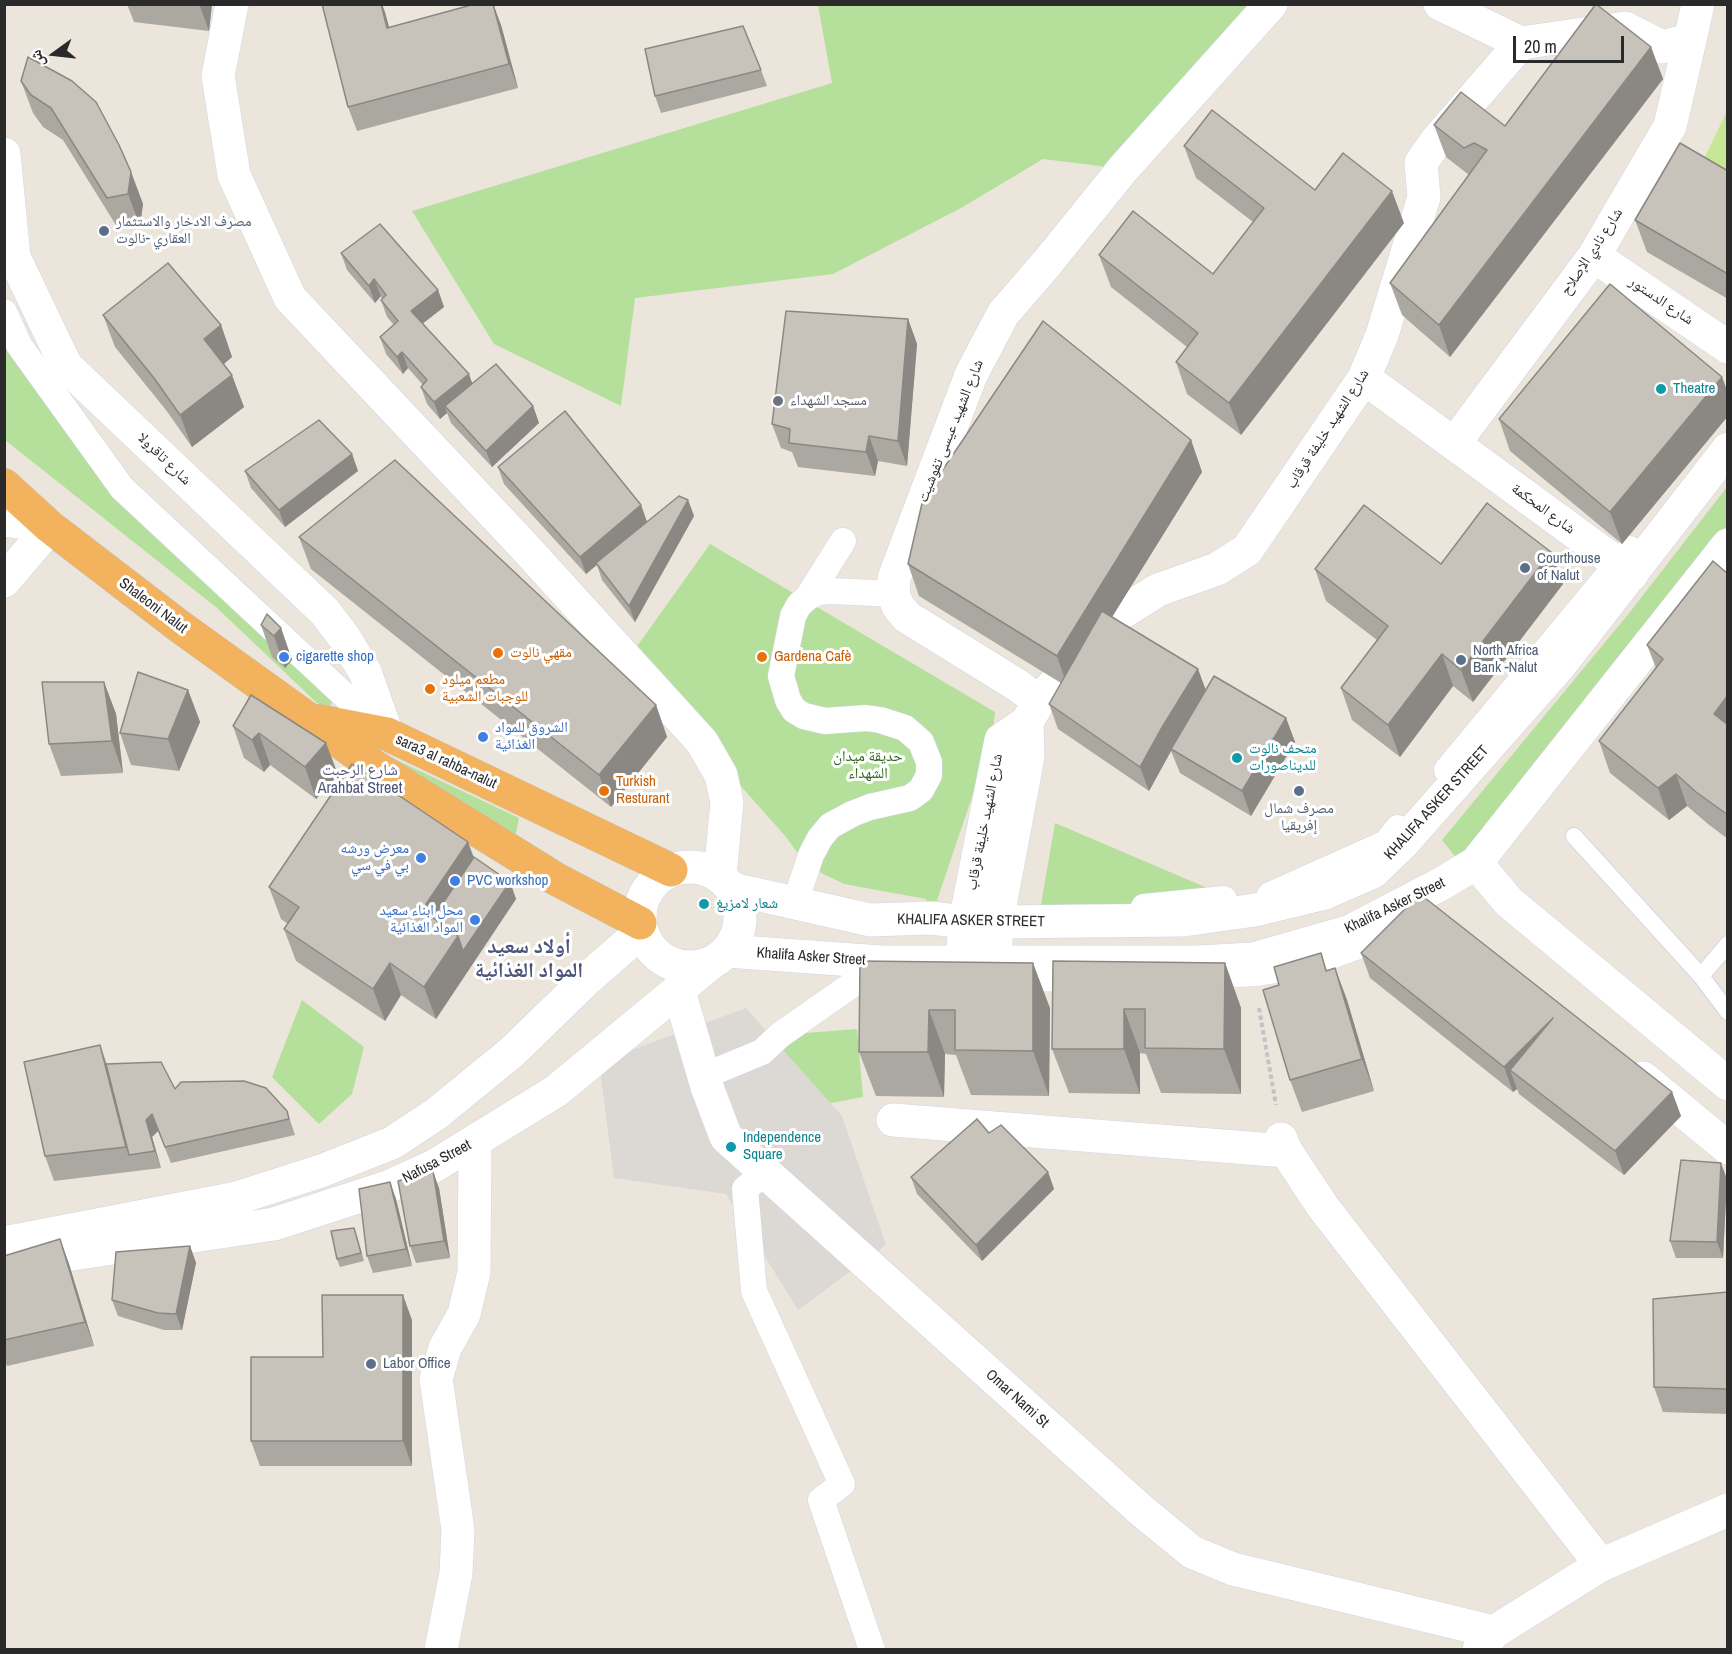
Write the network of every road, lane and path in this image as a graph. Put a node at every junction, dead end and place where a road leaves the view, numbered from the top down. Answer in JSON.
{"nodes":[{"id":1,"x":232,"y":4,"type":"edge"},
{"id":2,"x":1271,"y":4,"type":"edge"},
{"id":3,"x":1440,"y":4,"type":"edge"},
{"id":4,"x":1698,"y":4,"type":"edge"},
{"id":5,"x":1521,"y":43,"type":"junction"},
{"id":6,"x":1676,"y":44,"type":"junction"},
{"id":7,"x":4,"y":154,"type":"edge"},
{"id":8,"x":1594,"y":256,"type":"junction"},
{"id":9,"x":4,"y":312,"type":"edge"},
{"id":10,"x":1728,"y":347,"type":"edge"},
{"id":11,"x":1364,"y":378,"type":"junction"},
{"id":12,"x":1728,"y":431,"type":"edge"},
{"id":13,"x":1454,"y":444,"type":"junction"},
{"id":14,"x":1728,"y":449,"type":"edge"},
{"id":15,"x":4,"y":484,"type":"edge"},
{"id":16,"x":4,"y":520,"type":"edge"},
{"id":17,"x":50,"y":527,"type":"junction"},
{"id":18,"x":843,"y":541,"type":"dead end"},
{"id":19,"x":1728,"y":545,"type":"edge"},
{"id":20,"x":1625,"y":569,"type":"junction"},
{"id":21,"x":4,"y":581,"type":"edge"},
{"id":22,"x":893,"y":594,"type":"junction"},
{"id":23,"x":808,"y":597,"type":"junction"},
{"id":24,"x":1033,"y":712,"type":"junction"},
{"id":25,"x":308,"y":718,"type":"junction"},
{"id":26,"x":387,"y":734,"type":"junction"},
{"id":27,"x":1574,"y":836,"type":"dead end"},
{"id":28,"x":1476,"y":863,"type":"junction"},
{"id":29,"x":671,"y":870,"type":"junction"},
{"id":30,"x":727,"y":882,"type":"junction"},
{"id":31,"x":795,"y":903,"type":"junction"},
{"id":32,"x":1431,"y":905,"type":"junction"},
{"id":33,"x":982,"y":917,"type":"junction"},
{"id":34,"x":641,"y":927,"type":"junction"},
{"id":35,"x":1728,"y":944,"type":"edge"},
{"id":36,"x":719,"y":957,"type":"junction"},
{"id":37,"x":962,"y":962,"type":"junction"},
{"id":38,"x":995,"y":963,"type":"junction"},
{"id":39,"x":1701,"y":976,"type":"junction"},
{"id":40,"x":679,"y":990,"type":"junction"},
{"id":41,"x":1259,"y":1008,"type":"dead end"},
{"id":42,"x":1728,"y":1012,"type":"edge"},
{"id":43,"x":1621,"y":1060,"type":"edge"},
{"id":44,"x":704,"y":1076,"type":"junction"},
{"id":45,"x":1728,"y":1084,"type":"edge"},
{"id":46,"x":893,"y":1120,"type":"dead end"},
{"id":47,"x":475,"y":1141,"type":"junction"},
{"id":48,"x":1284,"y":1145,"type":"junction"},
{"id":49,"x":1728,"y":1148,"type":"edge"},
{"id":50,"x":765,"y":1172,"type":"junction"},
{"id":51,"x":4,"y":1243,"type":"edge"},
{"id":52,"x":4,"y":1266,"type":"edge"},
{"id":53,"x":1728,"y":1510,"type":"edge"},
{"id":54,"x":1600,"y":1565,"type":"junction"},
{"id":55,"x":1486,"y":1641,"type":"edge"},
{"id":56,"x":441,"y":1650,"type":"edge"},
{"id":57,"x":872,"y":1650,"type":"edge"}],
"edges":[{"from":1,"to":30,"type":"street"},
{"from":2,"to":22,"type":"street","name":"شارع الشهيد عيسى تفوشيت"},
{"from":3,"to":5,"type":"street"},
{"from":4,"to":6,"type":"street","name":"شارع نادي الإصلاح"},
{"from":5,"to":6,"type":"street"},
{"from":5,"to":11,"type":"street","name":"شارع الشهيد خليفة قرقاب"},
{"from":6,"to":8,"type":"street","name":"شارع نادي الإصلاح"},
{"from":7,"to":26,"type":"street","name":"شارع تاقرولا"},
{"from":8,"to":10,"type":"street","name":"شارع الدستور"},
{"from":8,"to":13,"type":"street","name":"شارع نادي الإصلاح"},
{"from":9,"to":26,"type":"street"},
{"from":11,"to":13,"type":"street","name":"شارع المحكمة"},
{"from":11,"to":24,"type":"street","name":"شارع الشهيد خليفة قرقاب"},
{"from":12,"to":20,"type":"street"},
{"from":13,"to":20,"type":"street","name":"شارع المحكمة"},
{"from":14,"to":20,"type":"street","name":"KHALIFA ASKER STREET"},
{"from":15,"to":17,"type":"highway","name":"Shaleoni Nalut"},
{"from":16,"to":17,"type":"street"},
{"from":17,"to":21,"type":"street"},
{"from":17,"to":25,"type":"highway","name":"Shaleoni Nalut"},
{"from":18,"to":23,"type":"street"},
{"from":19,"to":28,"type":"street","name":"Khalifa Asker Street"},
{"from":20,"to":33,"type":"street","name":"KHALIFA ASKER STREET"},
{"from":22,"to":23,"type":"street"},
{"from":22,"to":24,"type":"street"},
{"from":23,"to":31,"type":"street"},
{"from":24,"to":33,"type":"street","name":"شارع الشهيد خليفة قرقاب"},
{"from":25,"to":26,"type":"highway","name":"sara3 al rahba-nalut"},
{"from":25,"to":34,"type":"highway"},
{"from":26,"to":29,"type":"highway","name":"sara3 al rahba-nalut"},
{"from":27,"to":39,"type":"lane"},
{"from":28,"to":32,"type":"street","name":"Khalifa Asker Street"},
{"from":28,"to":45,"type":"street"},
{"from":29,"to":30,"type":"street"},
{"from":29,"to":34,"type":"street"},
{"from":30,"to":31,"type":"street","name":"KHALIFA ASKER STREET"},
{"from":30,"to":36,"type":"street"},
{"from":31,"to":33,"type":"street","name":"KHALIFA ASKER STREET"},
{"from":32,"to":38,"type":"street","name":"Khalifa Asker Street"},
{"from":32,"to":44,"type":"street"},
{"from":33,"to":37,"type":"street","name":"شارع الشهيد خليفة قرقاب"},
{"from":33,"to":38,"type":"street","name":"شارع الشهيد خليفة قرقاب"},
{"from":34,"to":36,"type":"street"},
{"from":34,"to":51,"type":"street"},
{"from":35,"to":39,"type":"lane"},
{"from":36,"to":37,"type":"street","name":"Khalifa Asker Street"},
{"from":36,"to":40,"type":"street","name":"Nafusa Street"},
{"from":37,"to":38,"type":"street","name":"Khalifa Asker Street"},
{"from":39,"to":42,"type":"lane"},
{"from":40,"to":44,"type":"street","name":"Omar Nami St"},
{"from":40,"to":47,"type":"street","name":"Nafusa Street"},
{"from":41,"to":48,"type":"path"},
{"from":43,"to":49,"type":"street"},
{"from":44,"to":50,"type":"street","name":"Omar Nami St"},
{"from":46,"to":48,"type":"street"},
{"from":47,"to":52,"type":"street","name":"Nafusa Street"},
{"from":47,"to":56,"type":"street"},
{"from":48,"to":54,"type":"street"},
{"from":50,"to":55,"type":"street","name":"Omar Nami St"},
{"from":50,"to":57,"type":"street"},
{"from":53,"to":54,"type":"street"},
{"from":54,"to":55,"type":"street"}]}
